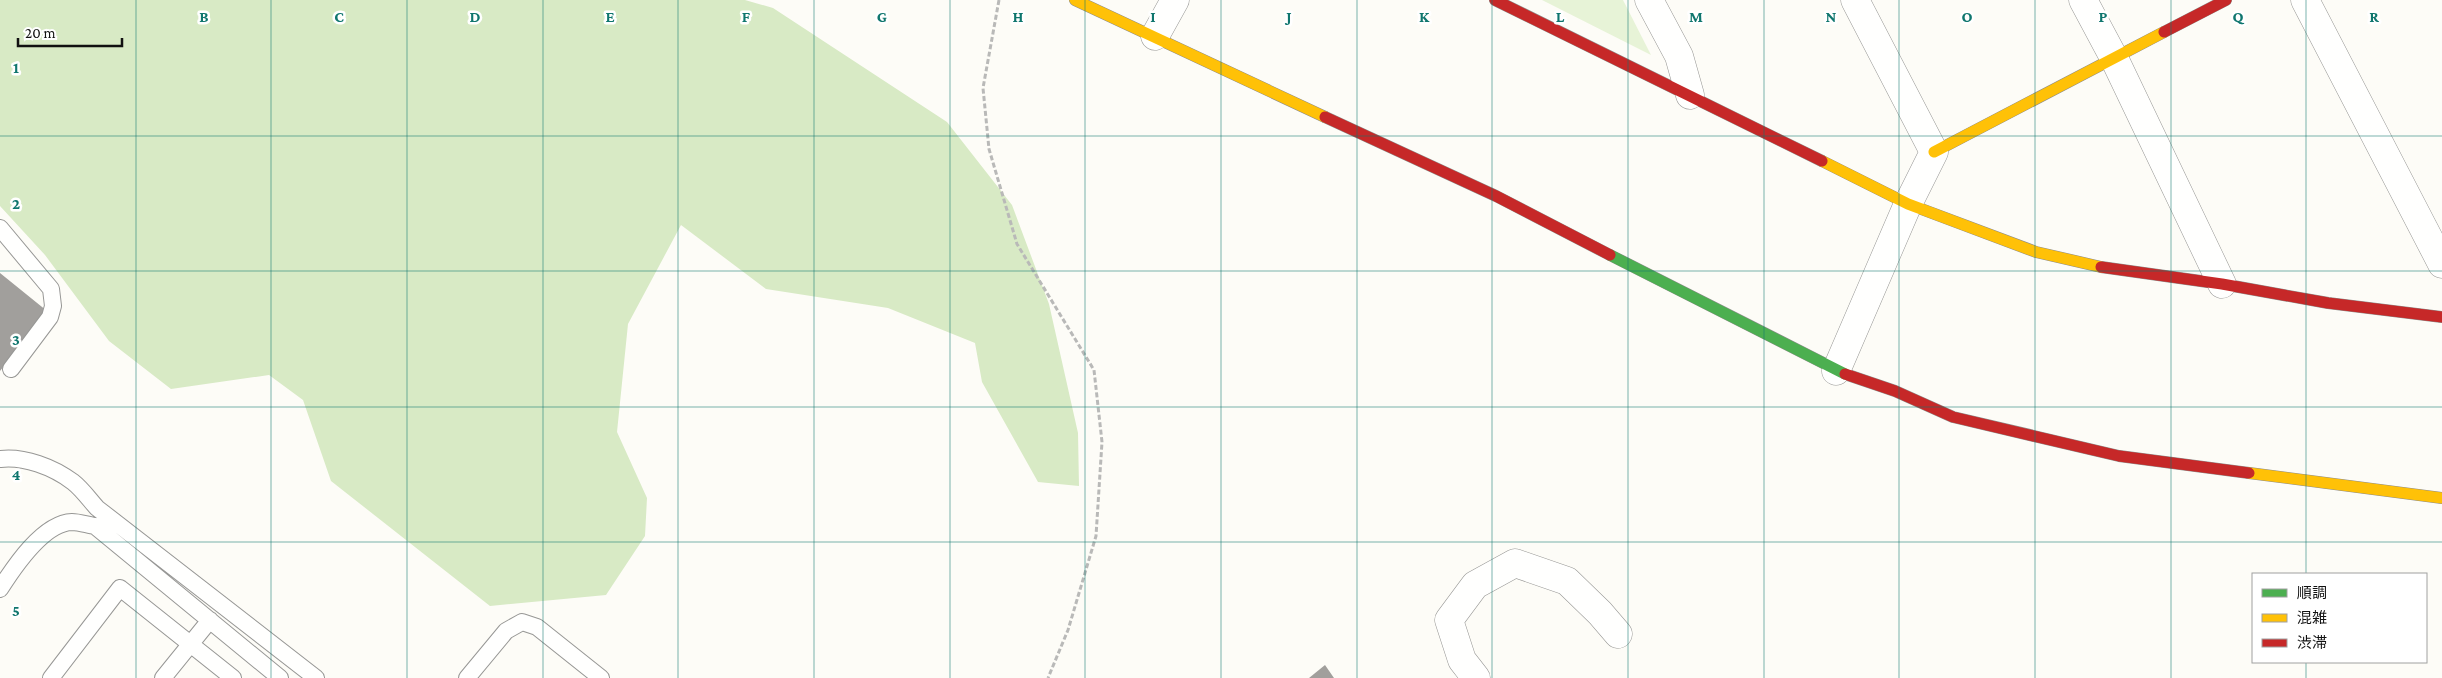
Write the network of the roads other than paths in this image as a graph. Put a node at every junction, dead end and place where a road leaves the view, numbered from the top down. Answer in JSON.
{"nodes":[{"id":1,"x":1075,"y":0,"type":"edge"},
{"id":2,"x":1175,"y":0,"type":"edge"},
{"id":3,"x":1495,"y":0,"type":"edge"},
{"id":4,"x":1649,"y":0,"type":"edge"},
{"id":5,"x":1855,"y":0,"type":"edge"},
{"id":6,"x":2083,"y":0,"type":"edge"},
{"id":7,"x":2226,"y":0,"type":"edge"},
{"id":8,"x":2305,"y":0,"type":"edge"},
{"id":9,"x":1155,"y":36,"type":"junction"},
{"id":10,"x":2114,"y":58,"type":"junction"},
{"id":11,"x":1690,"y":95,"type":"junction"},
{"id":12,"x":1934,"y":152,"type":"junction"},
{"id":13,"x":1908,"y":204,"type":"junction"},
{"id":14,"x":0,"y":228,"type":"edge"},
{"id":15,"x":2442,"y":264,"type":"edge"},
{"id":16,"x":2222,"y":284,"type":"junction"},
{"id":17,"x":2442,"y":317,"type":"edge"},
{"id":18,"x":11,"y":369,"type":"dead end"},
{"id":19,"x":1836,"y":370,"type":"junction"},
{"id":20,"x":0,"y":459,"type":"edge"},
{"id":21,"x":2442,"y":498,"type":"edge"},
{"id":22,"x":0,"y":589,"type":"edge"},
{"id":23,"x":210,"y":620,"type":"junction"},
{"id":24,"x":1618,"y":634,"type":"dead end"},
{"id":25,"x":191,"y":643,"type":"junction"},
{"id":26,"x":51,"y":678,"type":"edge"},
{"id":27,"x":163,"y":678,"type":"edge"},
{"id":28,"x":233,"y":678,"type":"edge"},
{"id":29,"x":280,"y":678,"type":"edge"},
{"id":30,"x":316,"y":678,"type":"edge"},
{"id":31,"x":467,"y":678,"type":"edge"},
{"id":32,"x":601,"y":678,"type":"edge"},
{"id":33,"x":1476,"y":678,"type":"edge"}],
"edges":[{"from":1,"to":9,"type":"street"},
{"from":2,"to":9,"type":"street"},
{"from":3,"to":11,"type":"street"},
{"from":4,"to":11,"type":"street"},
{"from":5,"to":12,"type":"street"},
{"from":6,"to":10,"type":"street"},
{"from":7,"to":10,"type":"street"},
{"from":8,"to":15,"type":"street"},
{"from":9,"to":19,"type":"street"},
{"from":10,"to":12,"type":"street"},
{"from":10,"to":16,"type":"street"},
{"from":11,"to":13,"type":"street"},
{"from":12,"to":13,"type":"street"},
{"from":13,"to":16,"type":"street"},
{"from":13,"to":19,"type":"street"},
{"from":14,"to":18,"type":"lane"},
{"from":16,"to":17,"type":"street"},
{"from":19,"to":21,"type":"street"},
{"from":20,"to":30,"type":"lane"},
{"from":22,"to":23,"type":"lane"},
{"from":23,"to":25,"type":"lane"},
{"from":23,"to":29,"type":"lane"},
{"from":24,"to":33,"type":"street"},
{"from":25,"to":26,"type":"lane"},
{"from":25,"to":27,"type":"lane"},
{"from":25,"to":28,"type":"lane"},
{"from":31,"to":32,"type":"lane"}]}
